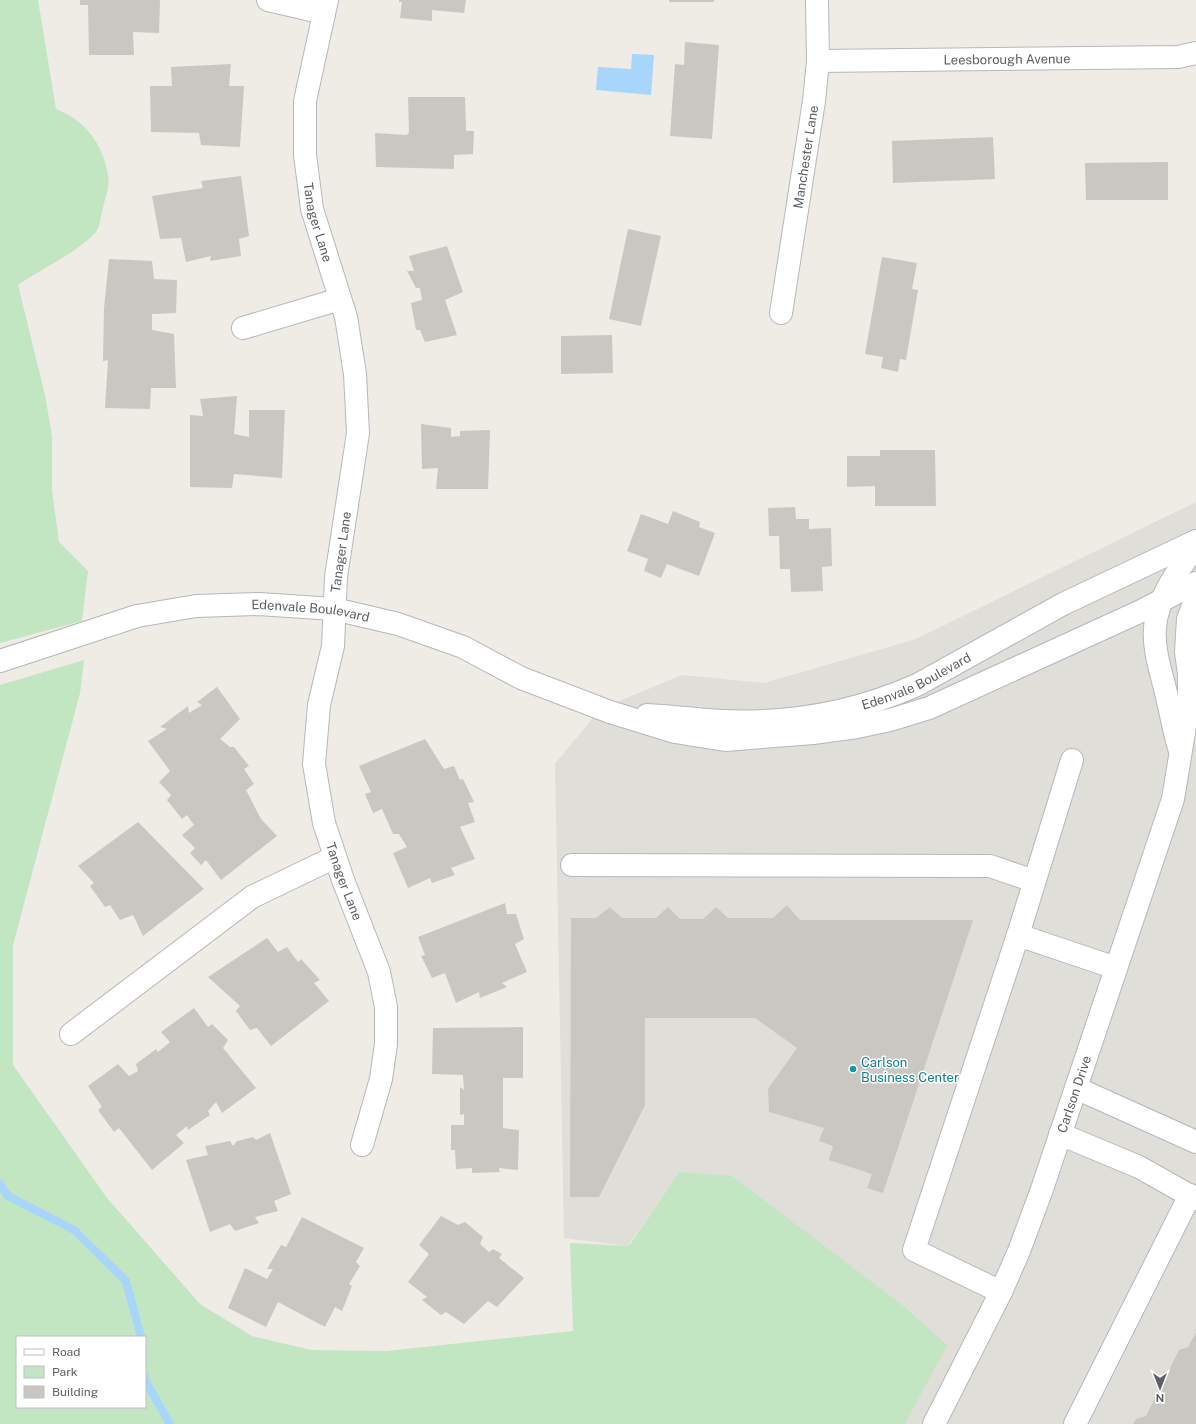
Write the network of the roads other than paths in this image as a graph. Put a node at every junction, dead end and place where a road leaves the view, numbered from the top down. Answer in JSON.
{"nodes":[{"id":1,"x":268,"y":0,"type":"edge"},
{"id":2,"x":817,"y":0,"type":"edge"},
{"id":3,"x":325,"y":6,"type":"edge"},
{"id":4,"x":1196,"y":53,"type":"edge"},
{"id":5,"x":818,"y":61,"type":"junction"},
{"id":6,"x":340,"y":299,"type":"junction"},
{"id":7,"x":781,"y":313,"type":"dead end"},
{"id":8,"x":243,"y":328,"type":"dead end"},
{"id":9,"x":1196,"y":540,"type":"edge"},
{"id":10,"x":1196,"y":547,"type":"edge"},
{"id":11,"x":1196,"y":583,"type":"edge"},
{"id":12,"x":1196,"y":598,"type":"edge"},
{"id":13,"x":1163,"y":600,"type":"junction"},
{"id":14,"x":334,"y":609,"type":"junction"},
{"id":15,"x":0,"y":661,"type":"edge"},
{"id":16,"x":610,"y":712,"type":"junction"},
{"id":17,"x":1072,"y":760,"type":"dead end"},
{"id":18,"x":1184,"y":763,"type":"edge"},
{"id":19,"x":335,"y":857,"type":"junction"},
{"id":20,"x":572,"y":865,"type":"dead end"},
{"id":21,"x":1034,"y":881,"type":"junction"},
{"id":22,"x":1018,"y":935,"type":"junction"},
{"id":23,"x":1116,"y":968,"type":"junction"},
{"id":24,"x":71,"y":1034,"type":"dead end"},
{"id":25,"x":1076,"y":1088,"type":"junction"},
{"id":26,"x":1060,"y":1134,"type":"junction"},
{"id":27,"x":1196,"y":1142,"type":"edge"},
{"id":28,"x":362,"y":1145,"type":"dead end"},
{"id":29,"x":1193,"y":1197,"type":"edge"},
{"id":30,"x":1001,"y":1292,"type":"junction"},
{"id":31,"x":934,"y":1424,"type":"edge"},
{"id":32,"x":1075,"y":1424,"type":"edge"}],
"edges":[{"from":1,"to":3,"type":"street"},
{"from":2,"to":5,"type":"street","name":"Manchester Lane"},
{"from":3,"to":6,"type":"street","name":"Tanager Lane"},
{"from":4,"to":5,"type":"street","name":"Leesborough Avenue"},
{"from":5,"to":7,"type":"street","name":"Manchester Lane"},
{"from":6,"to":8,"type":"street"},
{"from":6,"to":14,"type":"street","name":"Tanager Lane"},
{"from":9,"to":16,"type":"street","name":"Edenvale Boulevard"},
{"from":10,"to":13,"type":"street"},
{"from":11,"to":13,"type":"street","name":"Edenvale Boulevard"},
{"from":12,"to":18,"type":"street","name":"Carlson Drive"},
{"from":13,"to":16,"type":"street","name":"Edenvale Boulevard"},
{"from":13,"to":18,"type":"street"},
{"from":14,"to":15,"type":"street","name":"Edenvale Boulevard"},
{"from":14,"to":16,"type":"street","name":"Edenvale Boulevard"},
{"from":14,"to":19,"type":"street","name":"Tanager Lane"},
{"from":17,"to":21,"type":"street"},
{"from":18,"to":23,"type":"street","name":"Carlson Drive"},
{"from":19,"to":24,"type":"street"},
{"from":19,"to":28,"type":"street","name":"Tanager Lane"},
{"from":20,"to":21,"type":"street"},
{"from":21,"to":22,"type":"street"},
{"from":22,"to":23,"type":"street"},
{"from":22,"to":30,"type":"street"},
{"from":23,"to":25,"type":"street","name":"Carlson Drive"},
{"from":25,"to":26,"type":"street","name":"Carlson Drive"},
{"from":25,"to":27,"type":"street"},
{"from":26,"to":29,"type":"street"},
{"from":26,"to":30,"type":"street","name":"Carlson Drive"},
{"from":29,"to":32,"type":"street"},
{"from":30,"to":31,"type":"street","name":"Carlson Drive"}]}
